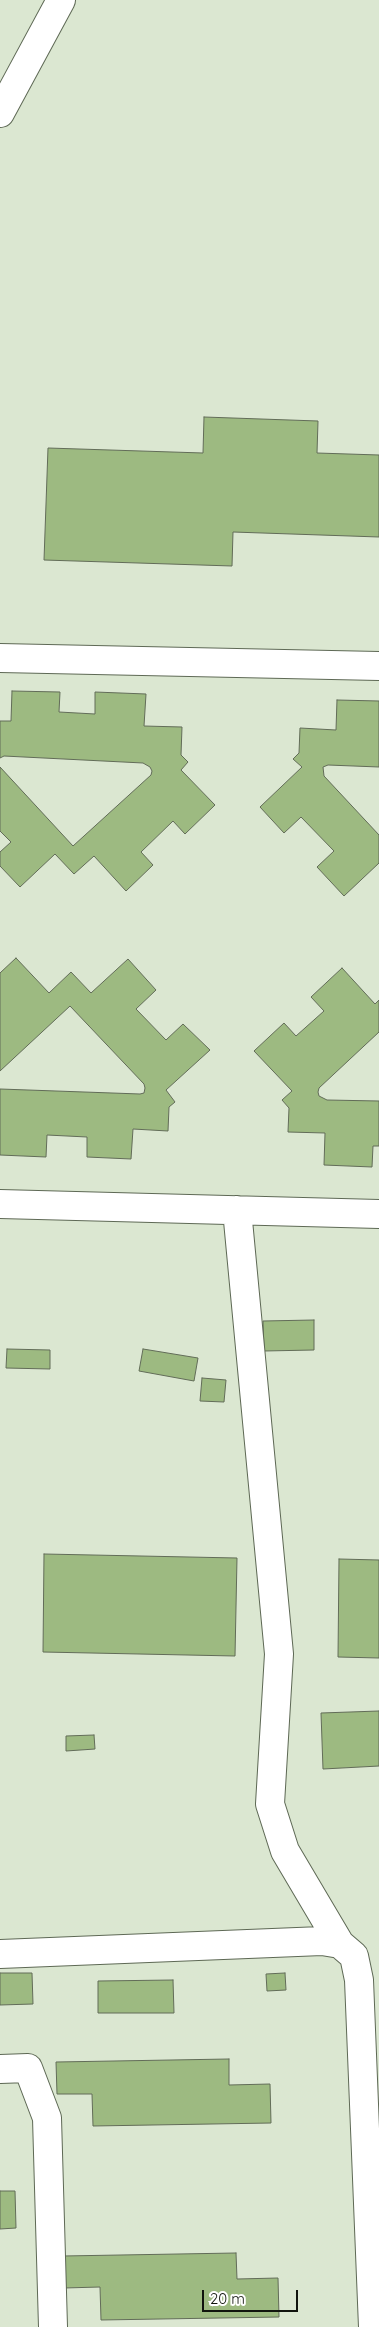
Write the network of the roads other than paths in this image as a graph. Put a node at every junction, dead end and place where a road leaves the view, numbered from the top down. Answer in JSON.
{"nodes":[{"id":1,"x":61,"y":0,"type":"edge"},
{"id":2,"x":0,"y":113,"type":"edge"},
{"id":3,"x":0,"y":658,"type":"edge"},
{"id":4,"x":379,"y":666,"type":"edge"},
{"id":5,"x":0,"y":1204,"type":"edge"},
{"id":6,"x":237,"y":1210,"type":"junction"},
{"id":7,"x":379,"y":1214,"type":"edge"},
{"id":8,"x":340,"y":1944,"type":"junction"},
{"id":9,"x":0,"y":1954,"type":"edge"},
{"id":10,"x":0,"y":2069,"type":"edge"},
{"id":11,"x":375,"y":2246,"type":"edge"},
{"id":12,"x":53,"y":2327,"type":"edge"},
{"id":13,"x":373,"y":2327,"type":"edge"}],
"edges":[{"from":1,"to":2,"type":"street"},
{"from":3,"to":4,"type":"street"},
{"from":5,"to":6,"type":"street"},
{"from":6,"to":7,"type":"street"},
{"from":6,"to":8,"type":"street"},
{"from":8,"to":9,"type":"street"},
{"from":8,"to":11,"type":"street"},
{"from":10,"to":12,"type":"street"},
{"from":11,"to":13,"type":"street"}]}
